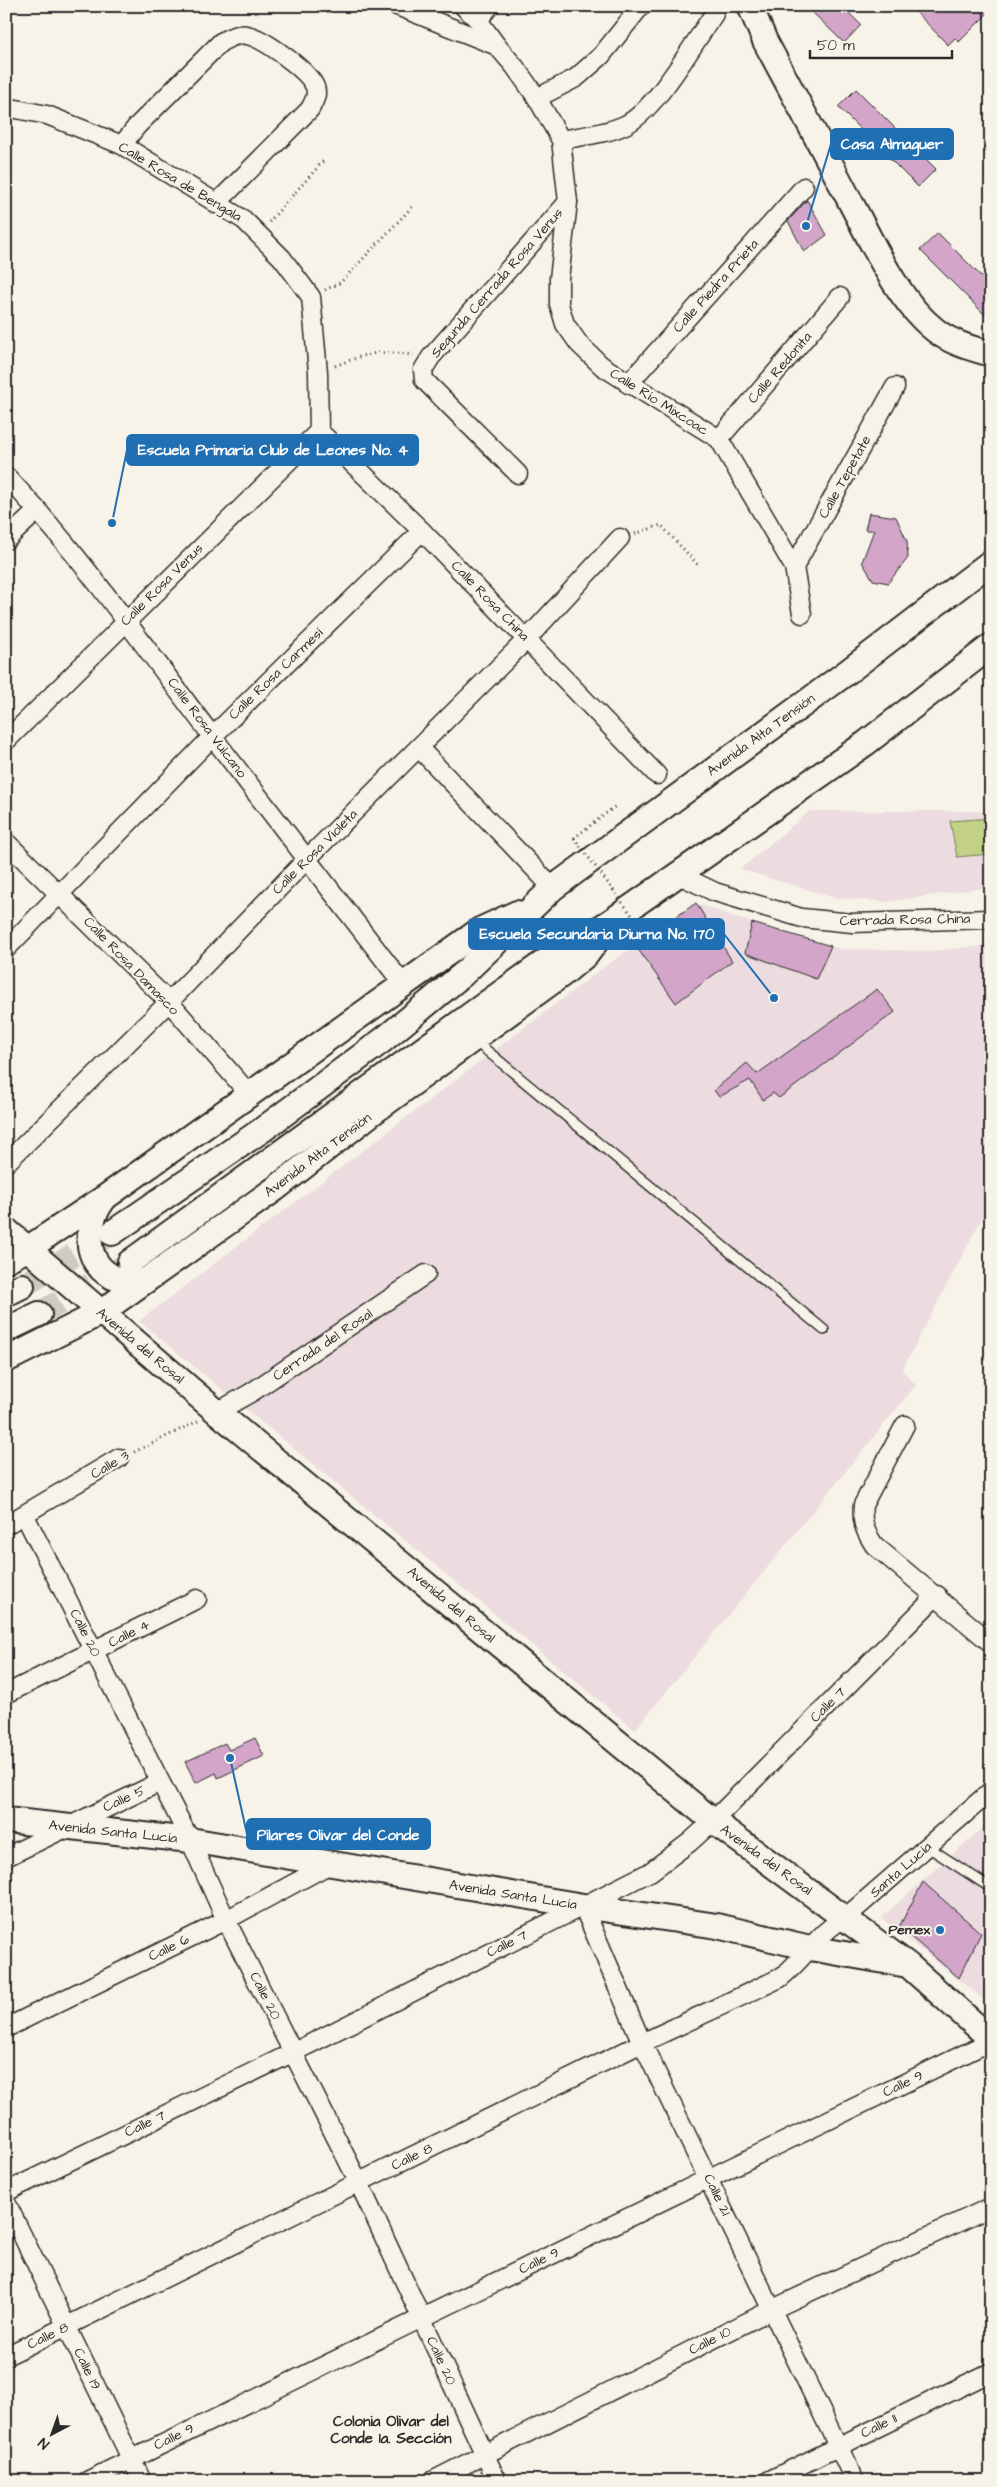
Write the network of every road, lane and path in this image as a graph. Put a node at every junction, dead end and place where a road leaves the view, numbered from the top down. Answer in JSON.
{"nodes":[{"id":1,"x":397,"y":6,"type":"edge"},
{"id":2,"x":463,"y":6,"type":"edge"},
{"id":3,"x":490,"y":6,"type":"edge"},
{"id":4,"x":641,"y":6,"type":"edge"},
{"id":5,"x":750,"y":6,"type":"edge"},
{"id":6,"x":714,"y":14,"type":"dead end"},
{"id":7,"x":478,"y":20,"type":"junction"},
{"id":8,"x":497,"y":46,"type":"junction"},
{"id":9,"x":537,"y":98,"type":"junction"},
{"id":10,"x":6,"y":106,"type":"edge"},
{"id":11,"x":561,"y":140,"type":"junction"},
{"id":12,"x":122,"y":145,"type":"junction"},
{"id":13,"x":325,"y":159,"type":"dead end"},
{"id":14,"x":804,"y":187,"type":"dead end"},
{"id":15,"x":568,"y":202,"type":"junction"},
{"id":16,"x":216,"y":204,"type":"junction"},
{"id":17,"x":413,"y":206,"type":"dead end"},
{"id":18,"x":258,"y":234,"type":"junction"},
{"id":19,"x":311,"y":297,"type":"junction"},
{"id":20,"x":840,"y":298,"type":"dead end"},
{"id":21,"x":991,"y":354,"type":"edge"},
{"id":22,"x":431,"y":357,"type":"junction"},
{"id":23,"x":318,"y":372,"type":"junction"},
{"id":24,"x":628,"y":384,"type":"junction"},
{"id":25,"x":895,"y":387,"type":"dead end"},
{"id":26,"x":319,"y":431,"type":"junction"},
{"id":27,"x":719,"y":439,"type":"junction"},
{"id":28,"x":518,"y":474,"type":"dead end"},
{"id":29,"x":6,"y":476,"type":"edge"},
{"id":30,"x":38,"y":510,"type":"junction"},
{"id":31,"x":422,"y":531,"type":"junction"},
{"id":32,"x":620,"y":538,"type":"joint"},
{"id":33,"x":6,"y":540,"type":"edge"},
{"id":34,"x":991,"y":562,"type":"edge"},
{"id":35,"x":698,"y":565,"type":"dead end"},
{"id":36,"x":794,"y":567,"type":"junction"},
{"id":37,"x":802,"y":614,"type":"dead end"},
{"id":38,"x":127,"y":620,"type":"junction"},
{"id":39,"x":527,"y":639,"type":"junction"},
{"id":40,"x":991,"y":646,"type":"edge"},
{"id":41,"x":212,"y":737,"type":"junction"},
{"id":42,"x":6,"y":741,"type":"edge"},
{"id":43,"x":419,"y":748,"type":"junction"},
{"id":44,"x":657,"y":775,"type":"dead end"},
{"id":45,"x":617,"y":805,"type":"dead end"},
{"id":46,"x":6,"y":842,"type":"edge"},
{"id":47,"x":308,"y":858,"type":"junction"},
{"id":48,"x":677,"y":874,"type":"junction"},
{"id":49,"x":553,"y":888,"type":"junction"},
{"id":50,"x":61,"y":894,"type":"junction"},
{"id":51,"x":531,"y":907,"type":"junction"},
{"id":52,"x":991,"y":919,"type":"edge"},
{"id":53,"x":610,"y":922,"type":"junction"},
{"id":54,"x":643,"y":930,"type":"dead end"},
{"id":55,"x":6,"y":949,"type":"edge"},
{"id":56,"x":403,"y":984,"type":"junction"},
{"id":57,"x":169,"y":1002,"type":"junction"},
{"id":58,"x":474,"y":1039,"type":"junction"},
{"id":59,"x":250,"y":1095,"type":"junction"},
{"id":60,"x":6,"y":1163,"type":"edge"},
{"id":61,"x":107,"y":1196,"type":"junction"},
{"id":62,"x":6,"y":1230,"type":"edge"},
{"id":63,"x":112,"y":1233,"type":"tunnel mouth"},
{"id":64,"x":27,"y":1249,"type":"junction"},
{"id":65,"x":6,"y":1260,"type":"edge"},
{"id":66,"x":130,"y":1262,"type":"tunnel mouth"},
{"id":67,"x":426,"y":1274,"type":"dead end"},
{"id":68,"x":145,"y":1281,"type":"junction"},
{"id":69,"x":39,"y":1314,"type":"tunnel mouth"},
{"id":70,"x":100,"y":1314,"type":"junction"},
{"id":71,"x":6,"y":1330,"type":"edge"},
{"id":72,"x":824,"y":1330,"type":"dead end"},
{"id":73,"x":6,"y":1360,"type":"edge"},
{"id":74,"x":217,"y":1412,"type":"junction"},
{"id":75,"x":905,"y":1425,"type":"dead end"},
{"id":76,"x":119,"y":1458,"type":"joint"},
{"id":77,"x":25,"y":1516,"type":"junction"},
{"id":78,"x":6,"y":1525,"type":"edge"},
{"id":79,"x":937,"y":1596,"type":"junction"},
{"id":80,"x":197,"y":1599,"type":"dead end"},
{"id":81,"x":991,"y":1643,"type":"edge"},
{"id":82,"x":95,"y":1651,"type":"junction"},
{"id":83,"x":6,"y":1694,"type":"edge"},
{"id":84,"x":160,"y":1782,"type":"junction"},
{"id":85,"x":991,"y":1791,"type":"edge"},
{"id":86,"x":6,"y":1820,"type":"edge"},
{"id":87,"x":713,"y":1821,"type":"junction"},
{"id":88,"x":64,"y":1828,"type":"junction"},
{"id":89,"x":190,"y":1840,"type":"junction"},
{"id":90,"x":928,"y":1847,"type":"junction"},
{"id":91,"x":6,"y":1857,"type":"edge"},
{"id":92,"x":330,"y":1864,"type":"junction"},
{"id":93,"x":991,"y":1888,"type":"edge"},
{"id":94,"x":583,"y":1906,"type":"junction"},
{"id":95,"x":845,"y":1918,"type":"junction"},
{"id":96,"x":226,"y":1920,"type":"junction"},
{"id":97,"x":810,"y":1948,"type":"junction"},
{"id":98,"x":908,"y":1965,"type":"junction"},
{"id":99,"x":6,"y":2028,"type":"edge"},
{"id":100,"x":991,"y":2040,"type":"edge"},
{"id":101,"x":642,"y":2043,"type":"junction"},
{"id":102,"x":294,"y":2052,"type":"junction"},
{"id":103,"x":708,"y":2178,"type":"junction"},
{"id":104,"x":359,"y":2183,"type":"junction"},
{"id":105,"x":6,"y":2192,"type":"edge"},
{"id":106,"x":6,"y":2202,"type":"edge"},
{"id":107,"x":991,"y":2207,"type":"edge"},
{"id":108,"x":773,"y":2309,"type":"junction"},
{"id":109,"x":421,"y":2318,"type":"junction"},
{"id":110,"x":67,"y":2327,"type":"junction"},
{"id":111,"x":6,"y":2356,"type":"edge"},
{"id":112,"x":991,"y":2372,"type":"edge"},
{"id":113,"x":839,"y":2446,"type":"junction"},
{"id":114,"x":485,"y":2455,"type":"junction"},
{"id":115,"x":131,"y":2458,"type":"junction"},
{"id":116,"x":87,"y":2481,"type":"edge"},
{"id":117,"x":142,"y":2481,"type":"edge"},
{"id":118,"x":432,"y":2481,"type":"edge"},
{"id":119,"x":498,"y":2481,"type":"edge"},
{"id":120,"x":768,"y":2481,"type":"edge"},
{"id":121,"x":855,"y":2481,"type":"edge"}],
"edges":[{"from":1,"to":8,"type":"street"},
{"from":2,"to":7,"type":"street","name":"Calle Río Mixcoac"},
{"from":3,"to":7,"type":"street"},
{"from":4,"to":9,"type":"street"},
{"from":5,"to":21,"type":"street"},
{"from":6,"to":11,"type":"street"},
{"from":7,"to":8,"type":"street","name":"Calle Río Mixcoac"},
{"from":8,"to":9,"type":"street","name":"Calle Río Mixcoac"},
{"from":9,"to":11,"type":"street","name":"Calle Río Mixcoac"},
{"from":10,"to":12,"type":"street","name":"Calle Rosa de Bengala"},
{"from":11,"to":15,"type":"street","name":"Calle Río Mixcoac"},
{"from":12,"to":16,"type":"street","name":"Calle Rosa de Bengala"},
{"from":12,"to":16,"type":"street"},
{"from":13,"to":18,"type":"path"},
{"from":14,"to":24,"type":"street","name":"Calle Piedra Prieta"},
{"from":15,"to":22,"type":"street","name":"Segunda Cerrada Rosa Venus"},
{"from":15,"to":24,"type":"street","name":"Calle Río Mixcoac"},
{"from":16,"to":18,"type":"street","name":"Calle Rosa de Bengala"},
{"from":17,"to":19,"type":"path"},
{"from":18,"to":19,"type":"street","name":"Calle Rosa de Bengala"},
{"from":19,"to":23,"type":"street"},
{"from":20,"to":27,"type":"street","name":"Calle Redonita"},
{"from":22,"to":23,"type":"path"},
{"from":22,"to":28,"type":"street","name":"Segunda Cerrada Rosa Venus"},
{"from":23,"to":26,"type":"street"},
{"from":24,"to":27,"type":"street","name":"Calle Río Mixcoac"},
{"from":25,"to":36,"type":"street","name":"Calle Tepetate"},
{"from":26,"to":31,"type":"street","name":"Calle Rosa China"},
{"from":26,"to":38,"type":"street","name":"Calle Rosa Venus"},
{"from":27,"to":36,"type":"street","name":"Calle Río Mixcoac"},
{"from":29,"to":30,"type":"street","name":"Calle Rosa Vulcano"},
{"from":30,"to":33,"type":"street"},
{"from":30,"to":38,"type":"street","name":"Calle Rosa Vulcano"},
{"from":31,"to":39,"type":"street","name":"Calle Rosa China"},
{"from":31,"to":41,"type":"street","name":"Calle Rosa Carmesí"},
{"from":32,"to":35,"type":"path"},
{"from":32,"to":39,"type":"street","name":"Calle Rosa Violeta"},
{"from":34,"to":49,"type":"street","name":"Avenida Alta Tensión"},
{"from":36,"to":37,"type":"street","name":"Calle Río Mixcoac"},
{"from":38,"to":41,"type":"street","name":"Calle Rosa Vulcano"},
{"from":38,"to":42,"type":"street","name":"Calle Rosa Venus"},
{"from":39,"to":43,"type":"street","name":"Calle Rosa Violeta"},
{"from":39,"to":44,"type":"street","name":"Calle Rosa China"},
{"from":40,"to":48,"type":"street","name":"Avenida Alta Tensión"},
{"from":41,"to":47,"type":"street","name":"Calle Rosa Vulcano"},
{"from":41,"to":50,"type":"street","name":"Calle Rosa Carmesí"},
{"from":43,"to":47,"type":"street","name":"Calle Rosa Violeta"},
{"from":43,"to":49,"type":"street"},
{"from":45,"to":54,"type":"path","bridge":true},
{"from":46,"to":50,"type":"street","name":"Calle Rosa Damasco"},
{"from":47,"to":56,"type":"street","name":"Calle Rosa Vulcano"},
{"from":47,"to":57,"type":"street","name":"Calle Rosa Violeta"},
{"from":48,"to":52,"type":"street","name":"Cerrada Rosa China"},
{"from":48,"to":53,"type":"street","name":"Avenida Alta Tensión"},
{"from":49,"to":51,"type":"street","name":"Avenida Alta Tensión"},
{"from":50,"to":55,"type":"street","name":"Calle Rosa Carmesí"},
{"from":50,"to":57,"type":"street","name":"Calle Rosa Damasco"},
{"from":51,"to":56,"type":"street","name":"Avenida Alta Tensión"},
{"from":51,"to":63,"type":"street","name":"Avenida Alta Tensión"},
{"from":53,"to":58,"type":"street","name":"Avenida Alta Tensión"},
{"from":53,"to":66,"type":"street","name":"Avenida Alta Tensión"},
{"from":56,"to":59,"type":"street","name":"Avenida Alta Tensión"},
{"from":57,"to":59,"type":"street","name":"Calle Rosa Damasco"},
{"from":57,"to":60,"type":"street","name":"Calle Rosa Violeta"},
{"from":58,"to":68,"type":"street","name":"Avenida Alta Tensión"},
{"from":58,"to":72,"type":"lane"},
{"from":59,"to":61,"type":"street","name":"Avenida Alta Tensión"},
{"from":61,"to":64,"type":"street","name":"Avenida Alta Tensión"},
{"from":61,"to":68,"type":"street"},
{"from":62,"to":64,"type":"street","name":"Avenida del Rosal"},
{"from":64,"to":65,"type":"street","name":"Avenida Alta Tensión"},
{"from":64,"to":70,"type":"street","name":"Avenida del Rosal"},
{"from":67,"to":74,"type":"street","name":"Cerrada del Rosal"},
{"from":68,"to":70,"type":"street","name":"Avenida Alta Tensión"},
{"from":69,"to":71,"type":"street"},
{"from":70,"to":73,"type":"street","name":"Avenida Alta Tensión"},
{"from":70,"to":74,"type":"street","name":"Avenida del Rosal"},
{"from":74,"to":76,"type":"path","name":"Calle 3"},
{"from":74,"to":87,"type":"street","name":"Avenida del Rosal"},
{"from":75,"to":79,"type":"street"},
{"from":76,"to":77,"type":"street","name":"Calle 3"},
{"from":77,"to":78,"type":"street","name":"Calle 3"},
{"from":77,"to":82,"type":"street","name":"Calle 20"},
{"from":79,"to":81,"type":"street"},
{"from":79,"to":87,"type":"street","name":"Calle 7"},
{"from":80,"to":82,"type":"street","name":"Calle 4"},
{"from":82,"to":83,"type":"street","name":"Calle 4"},
{"from":82,"to":84,"type":"street","name":"Calle 20"},
{"from":84,"to":88,"type":"street","name":"Calle 5"},
{"from":84,"to":89,"type":"street","name":"Calle 20"},
{"from":85,"to":90,"type":"street","name":"Santa Lucía"},
{"from":86,"to":88,"type":"street","name":"Avenida Santa Lucía"},
{"from":87,"to":94,"type":"street","name":"Calle 7"},
{"from":87,"to":95,"type":"street","name":"Avenida del Rosal"},
{"from":88,"to":89,"type":"street","name":"Avenida Santa Lucía"},
{"from":88,"to":91,"type":"street","name":"Calle 5"},
{"from":89,"to":92,"type":"street","name":"Avenida Santa Lucía"},
{"from":89,"to":96,"type":"street","name":"Calle 20"},
{"from":90,"to":93,"type":"lane"},
{"from":90,"to":95,"type":"street","name":"Santa Lucía"},
{"from":92,"to":94,"type":"street","name":"Avenida Santa Lucía"},
{"from":92,"to":96,"type":"street","name":"Calle 6"},
{"from":94,"to":97,"type":"street","name":"Avenida Santa Lucía"},
{"from":94,"to":101,"type":"street","name":"Calle 21"},
{"from":94,"to":102,"type":"street","name":"Calle 7"},
{"from":95,"to":97,"type":"street","name":"Santa Lucía"},
{"from":95,"to":98,"type":"street","name":"Avenida del Rosal"},
{"from":96,"to":99,"type":"street","name":"Calle 6"},
{"from":96,"to":102,"type":"street","name":"Calle 20"},
{"from":97,"to":98,"type":"street","name":"Avenida Santa Lucía"},
{"from":97,"to":101,"type":"street","name":"Calle 8"},
{"from":98,"to":100,"type":"street"},
{"from":100,"to":103,"type":"street","name":"Calle 9"},
{"from":101,"to":103,"type":"street","name":"Calle 21"},
{"from":101,"to":104,"type":"street","name":"Calle 8"},
{"from":102,"to":104,"type":"street","name":"Calle 20"},
{"from":102,"to":105,"type":"street","name":"Calle 7"},
{"from":103,"to":108,"type":"street","name":"Calle 21"},
{"from":103,"to":109,"type":"street","name":"Calle 9"},
{"from":104,"to":109,"type":"street","name":"Calle 20"},
{"from":104,"to":110,"type":"street","name":"Calle 8"},
{"from":106,"to":110,"type":"street","name":"Calle 19"},
{"from":107,"to":108,"type":"street","name":"Calle 10"},
{"from":108,"to":113,"type":"street","name":"Calle 21"},
{"from":108,"to":114,"type":"street","name":"Calle 10"},
{"from":109,"to":114,"type":"street","name":"Calle 20"},
{"from":109,"to":115,"type":"street","name":"Calle 9"},
{"from":110,"to":111,"type":"street","name":"Calle 8"},
{"from":110,"to":115,"type":"street","name":"Calle 19"},
{"from":112,"to":113,"type":"street","name":"Calle 11"},
{"from":113,"to":120,"type":"street","name":"Calle 11"},
{"from":113,"to":121,"type":"street","name":"Calle 21"},
{"from":114,"to":118,"type":"street","name":"Calle 10"},
{"from":114,"to":119,"type":"street","name":"Calle 20"},
{"from":115,"to":116,"type":"street","name":"Calle 9"},
{"from":115,"to":117,"type":"street","name":"Calle 19"}]}
